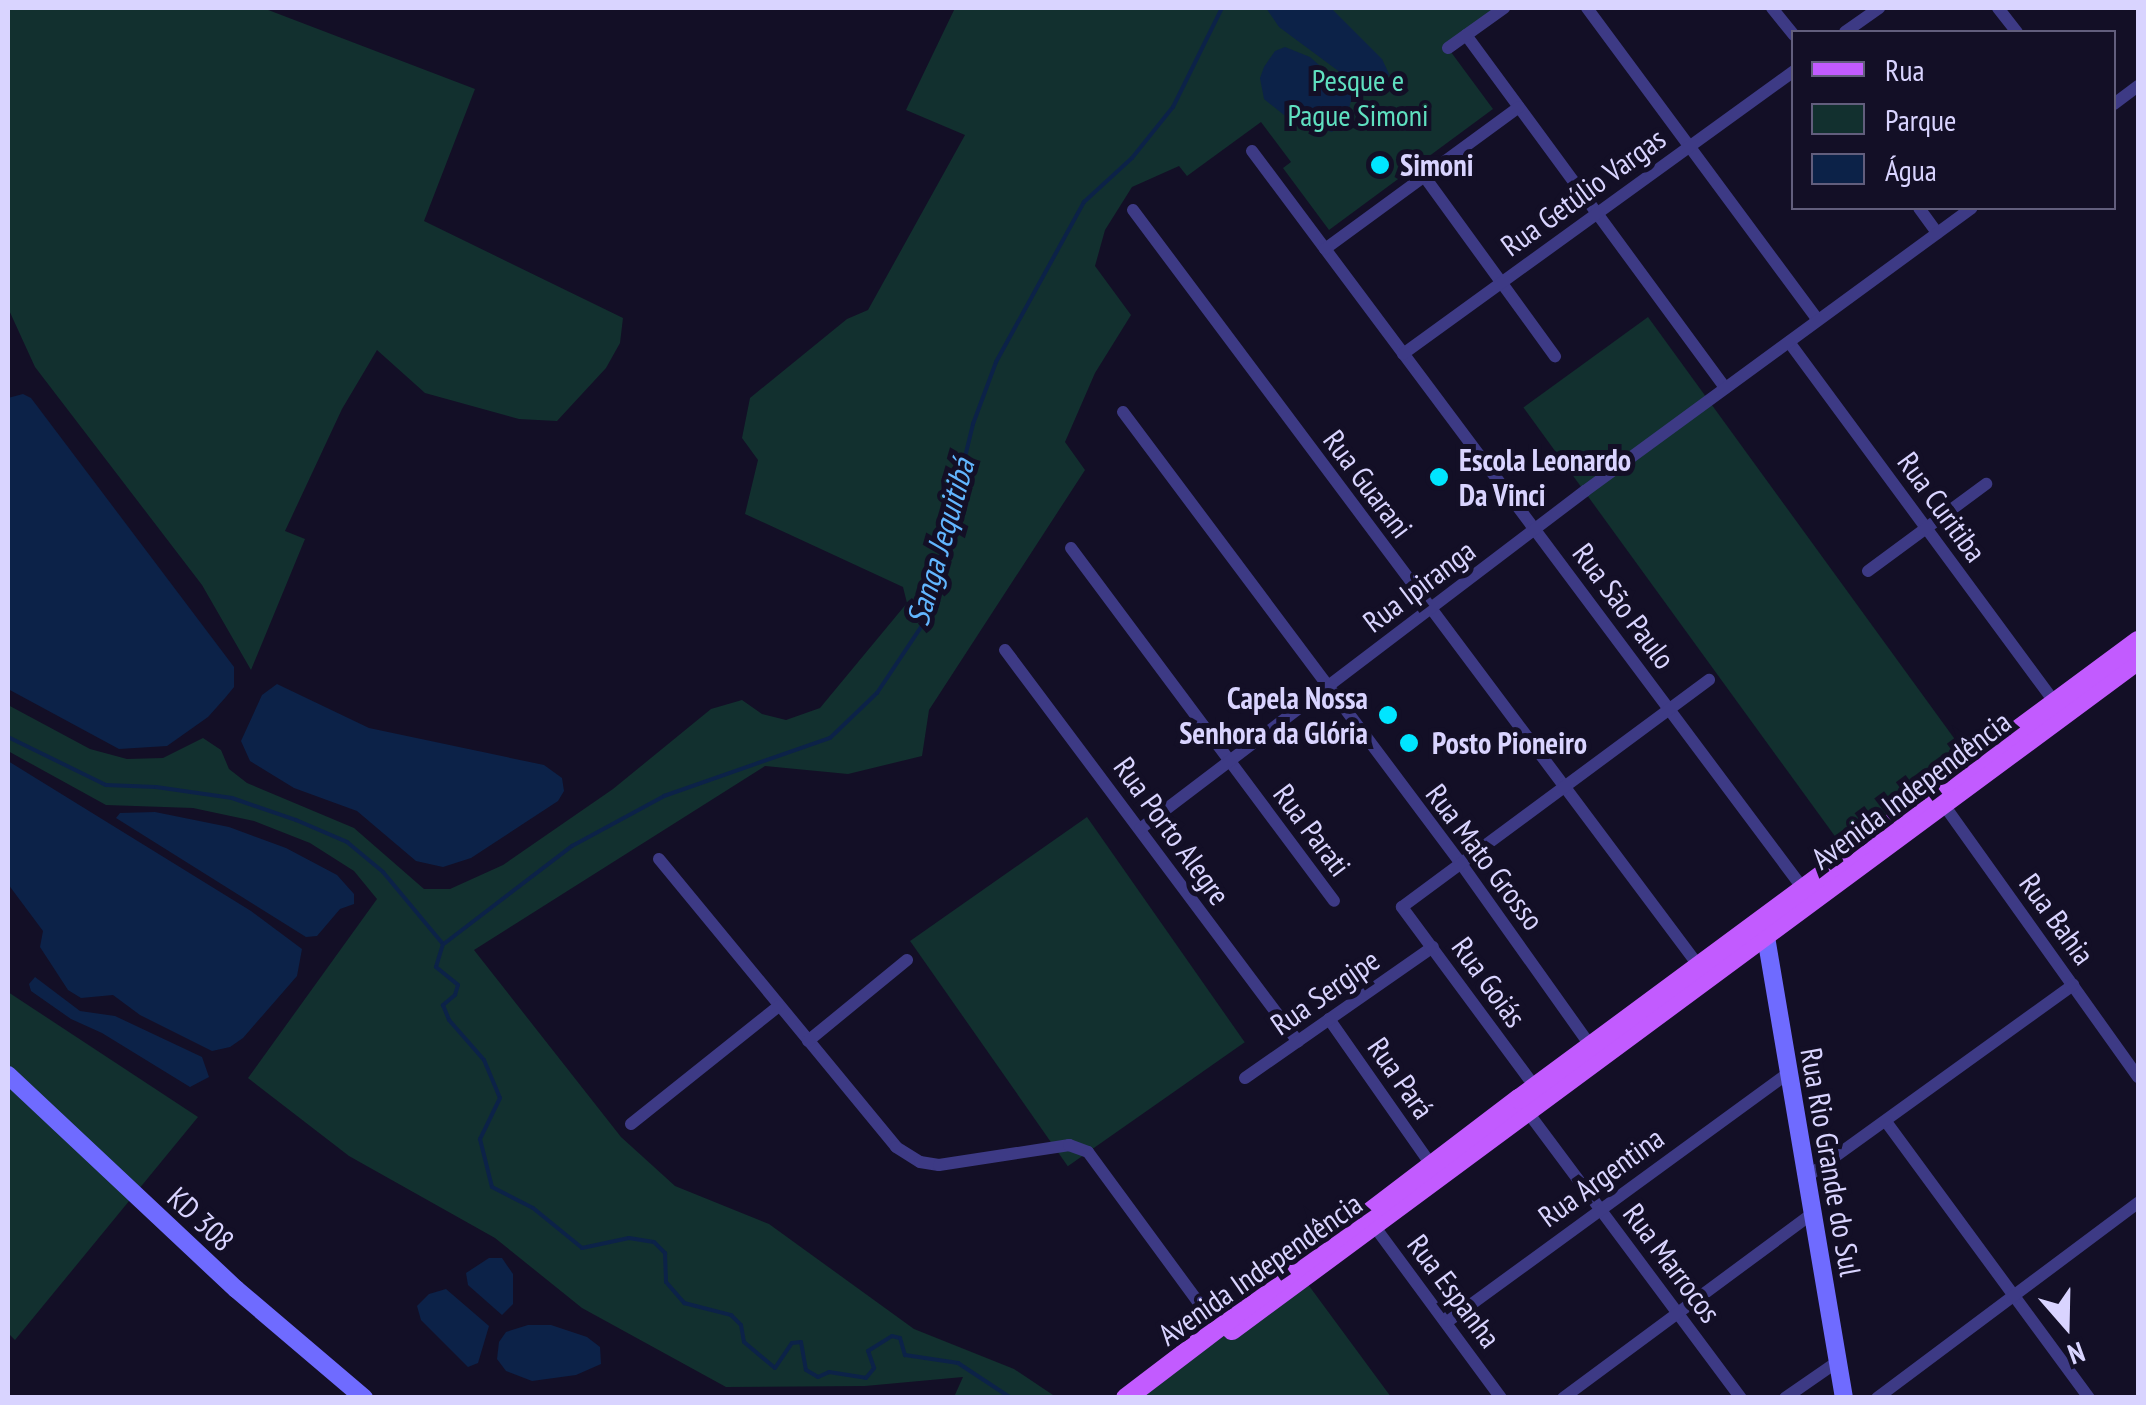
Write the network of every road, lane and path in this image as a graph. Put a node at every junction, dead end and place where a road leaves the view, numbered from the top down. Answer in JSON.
{"nodes":[{"id":1,"x":1504,"y":8,"type":"edge"},
{"id":2,"x":1587,"y":8,"type":"edge"},
{"id":3,"x":1772,"y":8,"type":"edge"},
{"id":4,"x":1879,"y":8,"type":"edge"},
{"id":5,"x":1998,"y":8,"type":"edge"},
{"id":6,"x":1849,"y":30,"type":"edge"},
{"id":7,"x":2015,"y":30,"type":"edge"},
{"id":8,"x":1791,"y":31,"type":"edge"},
{"id":9,"x":1466,"y":35,"type":"junction"},
{"id":10,"x":1448,"y":48,"type":"dead end"},
{"id":11,"x":1791,"y":73,"type":"edge"},
{"id":12,"x":2138,"y":86,"type":"edge"},
{"id":13,"x":2116,"y":102,"type":"edge"},
{"id":14,"x":1519,"y":107,"type":"junction"},
{"id":15,"x":1689,"y":146,"type":"junction"},
{"id":16,"x":1252,"y":151,"type":"dead end"},
{"id":17,"x":1424,"y":176,"type":"junction"},
{"id":18,"x":1133,"y":210,"type":"dead end"},
{"id":19,"x":1920,"y":210,"type":"edge"},
{"id":20,"x":1969,"y":210,"type":"edge"},
{"id":21,"x":1597,"y":213,"type":"junction"},
{"id":22,"x":1937,"y":233,"type":"junction"},
{"id":23,"x":1324,"y":249,"type":"junction"},
{"id":24,"x":1502,"y":283,"type":"junction"},
{"id":25,"x":1818,"y":320,"type":"junction"},
{"id":26,"x":1788,"y":342,"type":"junction"},
{"id":27,"x":1403,"y":354,"type":"junction"},
{"id":28,"x":1555,"y":356,"type":"dead end"},
{"id":29,"x":1725,"y":388,"type":"junction"},
{"id":30,"x":1123,"y":412,"type":"dead end"},
{"id":31,"x":1986,"y":484,"type":"dead end"},
{"id":32,"x":1926,"y":528,"type":"junction"},
{"id":33,"x":1535,"y":529,"type":"junction"},
{"id":34,"x":1070,"y":548,"type":"dead end"},
{"id":35,"x":1868,"y":572,"type":"dead end"},
{"id":36,"x":1430,"y":608,"type":"junction"},
{"id":37,"x":2138,"y":640,"type":"edge"},
{"id":38,"x":1005,"y":650,"type":"dead end"},
{"id":39,"x":2138,"y":660,"type":"edge"},
{"id":40,"x":2115,"y":667,"type":"junction"},
{"id":41,"x":1709,"y":680,"type":"dead end"},
{"id":42,"x":1326,"y":688,"type":"junction"},
{"id":43,"x":1670,"y":708,"type":"junction"},
{"id":44,"x":2059,"y":709,"type":"junction"},
{"id":45,"x":1229,"y":761,"type":"junction"},
{"id":46,"x":1563,"y":786,"type":"junction"},
{"id":47,"x":1939,"y":798,"type":"junction"},
{"id":48,"x":1140,"y":829,"type":"junction"},
{"id":49,"x":658,"y":858,"type":"dead end"},
{"id":50,"x":1462,"y":865,"type":"junction"},
{"id":51,"x":1808,"y":895,"type":"junction"},
{"id":52,"x":1334,"y":901,"type":"dead end"},
{"id":53,"x":1765,"y":927,"type":"junction"},
{"id":54,"x":1433,"y":947,"type":"junction"},
{"id":55,"x":907,"y":960,"type":"dead end"},
{"id":56,"x":1703,"y":973,"type":"junction"},
{"id":57,"x":2073,"y":984,"type":"junction"},
{"id":58,"x":779,"y":1006,"type":"junction"},
{"id":59,"x":1329,"y":1020,"type":"junction"},
{"id":60,"x":808,"y":1041,"type":"junction"},
{"id":61,"x":1298,"y":1042,"type":"junction"},
{"id":62,"x":1595,"y":1053,"type":"junction"},
{"id":63,"x":8,"y":1074,"type":"edge"},
{"id":64,"x":1786,"y":1075,"type":"junction"},
{"id":65,"x":2138,"y":1077,"type":"edge"},
{"id":66,"x":1245,"y":1078,"type":"dead end"},
{"id":67,"x":1527,"y":1099,"type":"junction"},
{"id":68,"x":1888,"y":1123,"type":"junction"},
{"id":69,"x":631,"y":1124,"type":"dead end"},
{"id":70,"x":1436,"y":1171,"type":"junction"},
{"id":71,"x":1804,"y":1179,"type":"junction"},
{"id":72,"x":2138,"y":1203,"type":"edge"},
{"id":73,"x":1599,"y":1208,"type":"junction"},
{"id":74,"x":1813,"y":1214,"type":"junction"},
{"id":75,"x":1370,"y":1220,"type":"junction"},
{"id":76,"x":1340,"y":1243,"type":"junction"},
{"id":77,"x":2014,"y":1295,"type":"junction"},
{"id":78,"x":1679,"y":1312,"type":"junction"},
{"id":79,"x":1446,"y":1322,"type":"junction"},
{"id":80,"x":1216,"y":1326,"type":"junction"},
{"id":81,"x":1838,"y":1362,"type":"junction"},
{"id":82,"x":1158,"y":1375,"type":"junction"},
{"id":83,"x":364,"y":1398,"type":"edge"},
{"id":84,"x":1126,"y":1398,"type":"edge"},
{"id":85,"x":1501,"y":1398,"type":"edge"},
{"id":86,"x":1563,"y":1398,"type":"edge"},
{"id":87,"x":1741,"y":1398,"type":"edge"},
{"id":88,"x":1785,"y":1398,"type":"edge"},
{"id":89,"x":1844,"y":1398,"type":"edge"},
{"id":90,"x":1877,"y":1398,"type":"edge"},
{"id":91,"x":2089,"y":1398,"type":"edge"}],
"edges":[{"from":1,"to":9,"type":"street"},
{"from":2,"to":15,"type":"street"},
{"from":3,"to":8,"type":"street"},
{"from":4,"to":6,"type":"street"},
{"from":5,"to":7,"type":"street"},
{"from":9,"to":10,"type":"street"},
{"from":9,"to":14,"type":"street"},
{"from":11,"to":15,"type":"street","name":"Rua Getúlio Vargas"},
{"from":12,"to":13,"type":"street"},
{"from":14,"to":17,"type":"street"},
{"from":14,"to":21,"type":"street"},
{"from":15,"to":21,"type":"street","name":"Rua Getúlio Vargas"},
{"from":15,"to":25,"type":"street"},
{"from":16,"to":23,"type":"street","name":"Rua São Paulo"},
{"from":17,"to":23,"type":"street"},
{"from":17,"to":24,"type":"street"},
{"from":18,"to":36,"type":"street","name":"Rua Guarani"},
{"from":19,"to":22,"type":"street"},
{"from":20,"to":22,"type":"street","name":"Rua Ipiranga"},
{"from":21,"to":24,"type":"street","name":"Rua Getúlio Vargas"},
{"from":21,"to":29,"type":"street"},
{"from":22,"to":25,"type":"street","name":"Rua Ipiranga"},
{"from":23,"to":27,"type":"street","name":"Rua São Paulo"},
{"from":24,"to":27,"type":"street","name":"Rua Getúlio Vargas"},
{"from":24,"to":28,"type":"street"},
{"from":25,"to":26,"type":"street","name":"Rua Ipiranga"},
{"from":26,"to":29,"type":"street","name":"Rua Ipiranga"},
{"from":26,"to":32,"type":"street","name":"Rua Curitiba"},
{"from":27,"to":33,"type":"street","name":"Rua São Paulo"},
{"from":29,"to":33,"type":"street","name":"Rua Ipiranga"},
{"from":30,"to":42,"type":"street","name":"Rua Mato Grosso"},
{"from":31,"to":32,"type":"street"},
{"from":32,"to":35,"type":"street"},
{"from":32,"to":44,"type":"street","name":"Rua Curitiba"},
{"from":33,"to":36,"type":"street","name":"Rua Ipiranga"},
{"from":33,"to":43,"type":"street","name":"Rua São Paulo"},
{"from":34,"to":45,"type":"street","name":"Rua Parati"},
{"from":36,"to":42,"type":"street","name":"Rua Ipiranga"},
{"from":36,"to":46,"type":"street","name":"Rua Guarani"},
{"from":37,"to":40,"type":"main road","name":"Avenida Independência"},
{"from":38,"to":48,"type":"street","name":"Rua Porto Alegre"},
{"from":39,"to":40,"type":"main road","name":"Avenida Independência"},
{"from":40,"to":44,"type":"main road","name":"Avenida Independência"},
{"from":41,"to":43,"type":"street"},
{"from":42,"to":45,"type":"street","name":"Rua Ipiranga"},
{"from":42,"to":50,"type":"street","name":"Rua Mato Grosso"},
{"from":43,"to":46,"type":"street"},
{"from":43,"to":51,"type":"street","name":"Rua São Paulo"},
{"from":44,"to":47,"type":"main road","name":"Avenida Independência"},
{"from":45,"to":48,"type":"street","name":"Rua Ipiranga"},
{"from":45,"to":52,"type":"street","name":"Rua Parati"},
{"from":46,"to":50,"type":"street"},
{"from":46,"to":56,"type":"street","name":"Rua Guarani"},
{"from":47,"to":51,"type":"main road","name":"Avenida Independência"},
{"from":47,"to":57,"type":"street","name":"Rua Bahia"},
{"from":48,"to":61,"type":"street","name":"Rua Porto Alegre"},
{"from":49,"to":58,"type":"street"},
{"from":50,"to":54,"type":"street","name":"Rua Goiás"},
{"from":50,"to":62,"type":"street","name":"Rua Mato Grosso"},
{"from":51,"to":53,"type":"main road","name":"Avenida Independência"},
{"from":53,"to":56,"type":"main road","name":"Avenida Independência"},
{"from":53,"to":64,"type":"street","name":"Rua Rio Grande do Sul"},
{"from":54,"to":59,"type":"street","name":"Rua Sergipe"},
{"from":54,"to":67,"type":"street","name":"Rua Goiás"},
{"from":55,"to":60,"type":"street"},
{"from":56,"to":62,"type":"main road","name":"Avenida Independência"},
{"from":57,"to":65,"type":"street","name":"Rua Bahia"},
{"from":57,"to":68,"type":"street"},
{"from":58,"to":60,"type":"street"},
{"from":58,"to":69,"type":"street"},
{"from":59,"to":61,"type":"street","name":"Rua Sergipe"},
{"from":59,"to":70,"type":"street","name":"Rua Pará"},
{"from":60,"to":80,"type":"street"},
{"from":61,"to":66,"type":"street","name":"Rua Sergipe"},
{"from":62,"to":67,"type":"main road","name":"Avenida Independência"},
{"from":63,"to":83,"type":"street","name":"KD 308","number":"KD 308"},
{"from":64,"to":71,"type":"street","name":"Rua Rio Grande do Sul"},
{"from":64,"to":73,"type":"street","name":"Rua Argentina"},
{"from":67,"to":70,"type":"main road","name":"Avenida Independência"},
{"from":67,"to":73,"type":"street","name":"Rua Marrocos"},
{"from":68,"to":71,"type":"street"},
{"from":68,"to":77,"type":"street"},
{"from":70,"to":75,"type":"main road","name":"Avenida Independência"},
{"from":71,"to":74,"type":"street","name":"Rua Rio Grande do Sul"},
{"from":72,"to":77,"type":"street"},
{"from":73,"to":78,"type":"street","name":"Rua Marrocos"},
{"from":73,"to":79,"type":"street","name":"Rua Argentina"},
{"from":74,"to":78,"type":"street"},
{"from":74,"to":81,"type":"street","name":"Rua Rio Grande do Sul"},
{"from":75,"to":76,"type":"main road","name":"Avenida Independência"},
{"from":75,"to":79,"type":"street","name":"Rua Espanha"},
{"from":76,"to":80,"type":"main road","name":"Avenida Independência"},
{"from":76,"to":82,"type":"main road","name":"Avenida Independência"},
{"from":77,"to":90,"type":"street"},
{"from":77,"to":91,"type":"street"},
{"from":78,"to":86,"type":"street"},
{"from":78,"to":87,"type":"street","name":"Rua Marrocos"},
{"from":79,"to":85,"type":"street","name":"Rua Espanha"},
{"from":80,"to":82,"type":"main road","name":"Avenida Independência"},
{"from":81,"to":88,"type":"street"},
{"from":81,"to":89,"type":"street","name":"Rua Rio Grande do Sul"},
{"from":82,"to":84,"type":"main road"}]}
